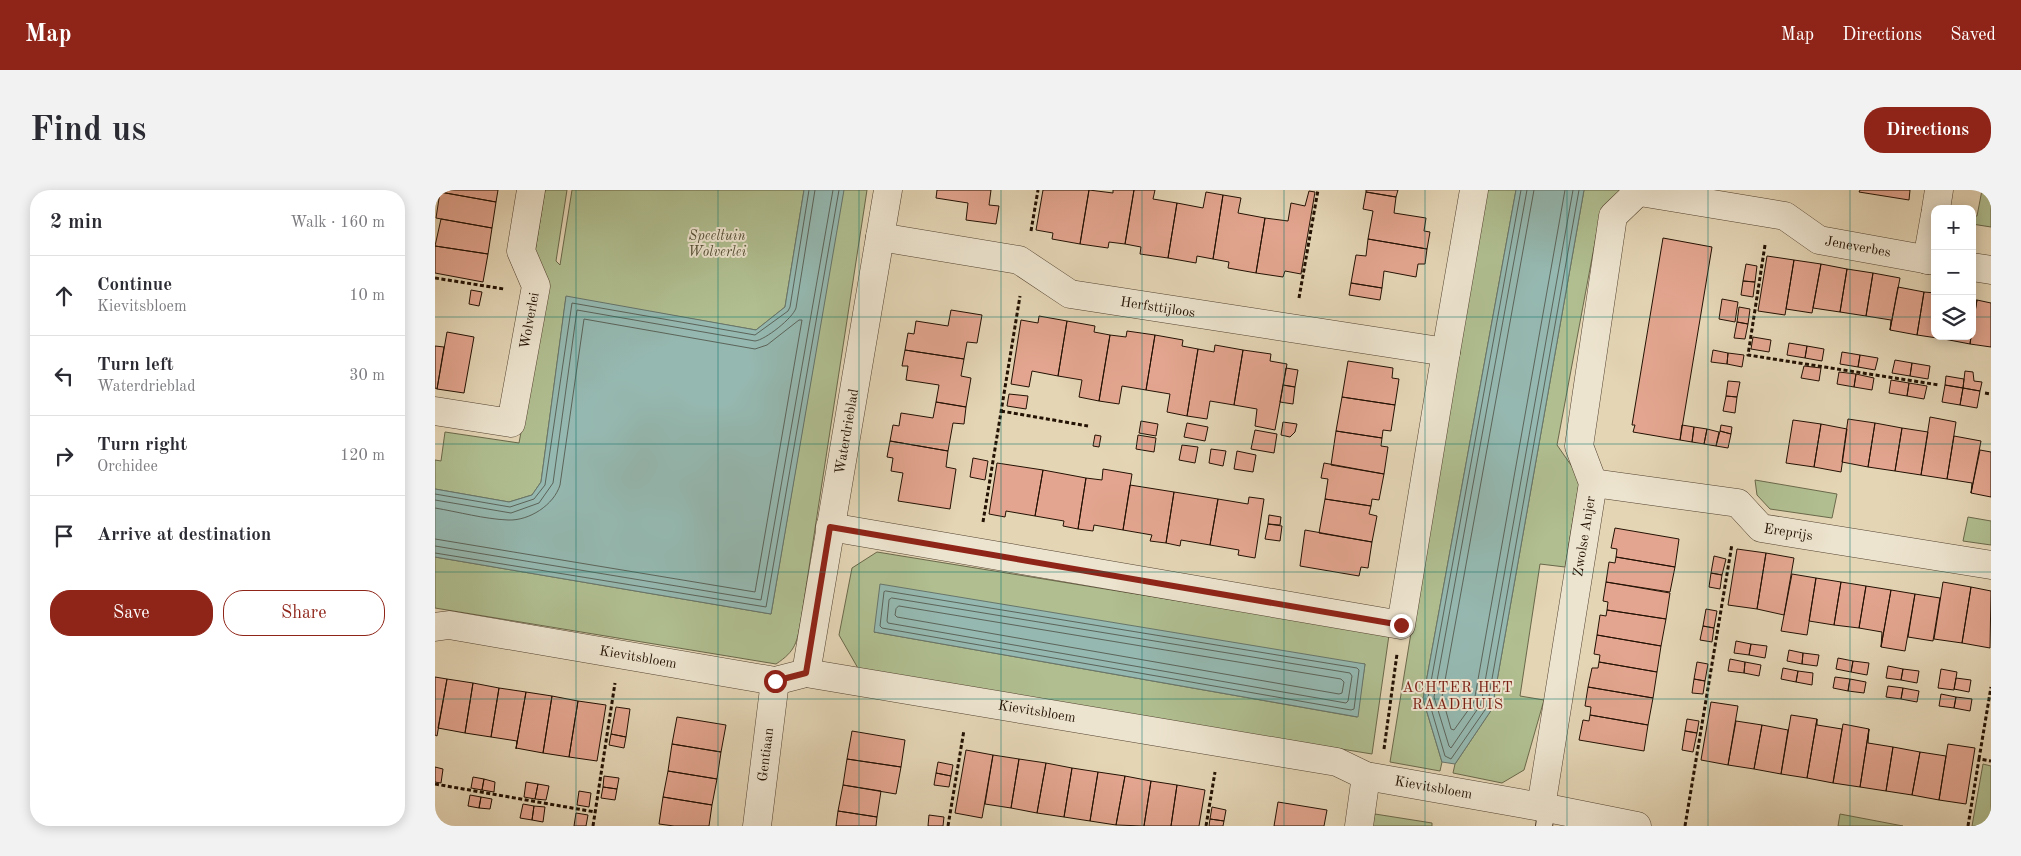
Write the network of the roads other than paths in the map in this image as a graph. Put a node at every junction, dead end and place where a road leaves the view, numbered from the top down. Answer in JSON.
{"nodes":[{"id":1,"x":531,"y":190,"type":"edge"},
{"id":2,"x":888,"y":190,"type":"edge"},
{"id":3,"x":1475,"y":190,"type":"edge"},
{"id":4,"x":1939,"y":190,"type":"edge"},
{"id":5,"x":1640,"y":191,"type":"edge"},
{"id":6,"x":1937,"y":205,"type":"edge"},
{"id":7,"x":880,"y":237,"type":"junction"},
{"id":8,"x":1931,"y":260,"type":"edge"},
{"id":9,"x":1976,"y":268,"type":"edge"},
{"id":10,"x":1991,"y":270,"type":"edge"},
{"id":11,"x":1446,"y":352,"type":"junction"},
{"id":12,"x":435,"y":411,"type":"edge"},
{"id":13,"x":1593,"y":483,"type":"junction"},
{"id":14,"x":830,"y":527,"type":"junction"},
{"id":15,"x":1991,"y":565,"type":"edge"},
{"id":16,"x":435,"y":628,"type":"edge"},
{"id":17,"x":806,"y":673,"type":"junction"},
{"id":18,"x":775,"y":681,"type":"junction"},
{"id":19,"x":1366,"y":776,"type":"junction"},
{"id":20,"x":1544,"y":814,"type":"edge"},
{"id":21,"x":757,"y":826,"type":"edge"},
{"id":22,"x":1359,"y":826,"type":"edge"},
{"id":23,"x":1637,"y":826,"type":"edge"}],
"edges":[{"from":1,"to":12,"type":"street","name":"Wolverlei"},
{"from":2,"to":7,"type":"street","name":"Waterdrieblad"},
{"from":3,"to":11,"type":"street"},
{"from":4,"to":6,"type":"street"},
{"from":5,"to":8,"type":"street","name":"Jeneverbes"},
{"from":5,"to":13,"type":"street","name":"Zwolse Anjer"},
{"from":7,"to":11,"type":"street","name":"Herfsttijloos"},
{"from":7,"to":14,"type":"street","name":"Waterdrieblad"},
{"from":9,"to":10,"type":"street"},
{"from":11,"to":14,"type":"street"},
{"from":13,"to":15,"type":"street","name":"Ereprijs"},
{"from":13,"to":20,"type":"street","name":"Zwolse Anjer"},
{"from":14,"to":17,"type":"street","name":"Waterdrieblad"},
{"from":16,"to":18,"type":"street","name":"Kievitsbloem"},
{"from":17,"to":18,"type":"street","name":"Kievitsbloem"},
{"from":17,"to":19,"type":"street","name":"Kievitsbloem"},
{"from":18,"to":21,"type":"street","name":"Gentiaan"},
{"from":19,"to":20,"type":"street","name":"Kievitsbloem"},
{"from":19,"to":22,"type":"street"},
{"from":20,"to":23,"type":"street","name":"Kievitsbloem"}]}
